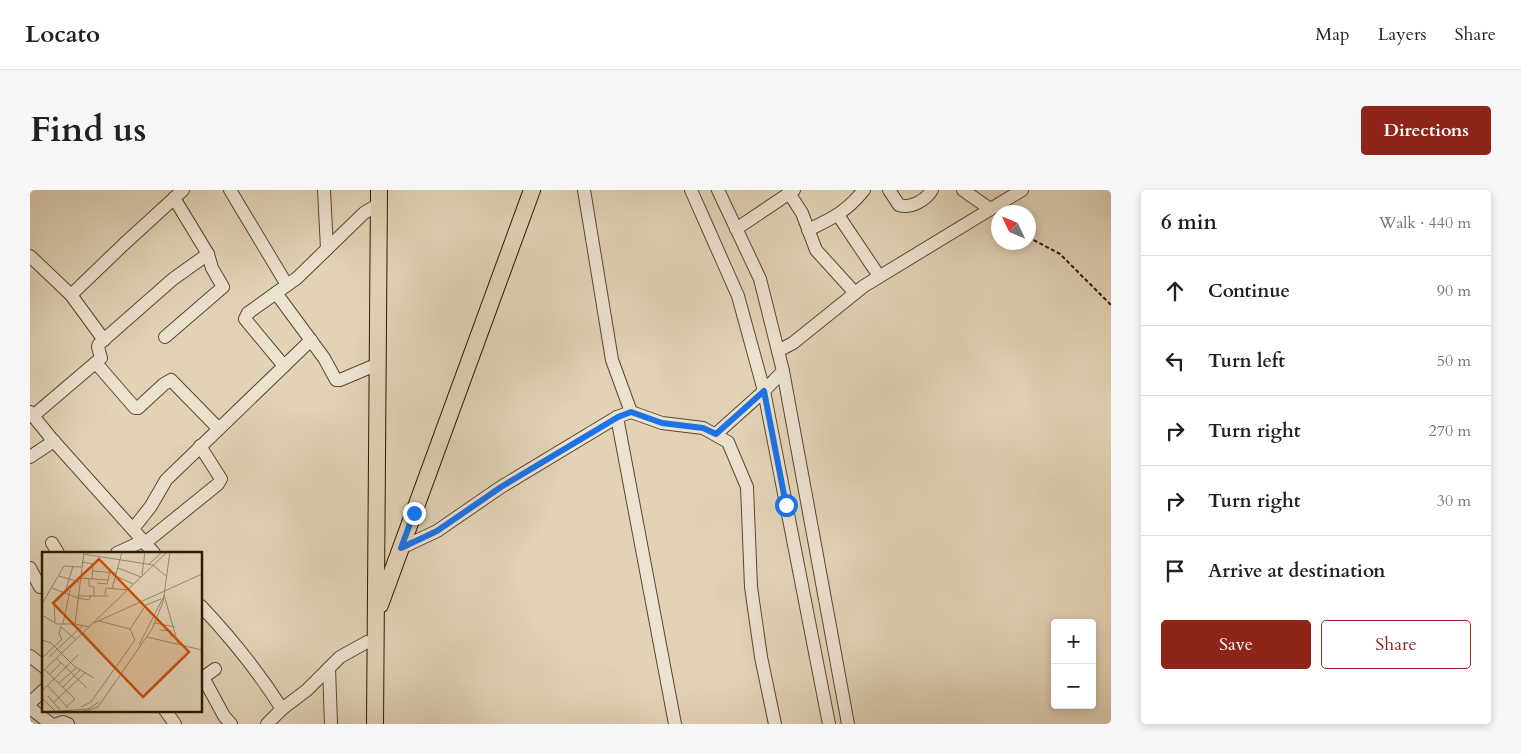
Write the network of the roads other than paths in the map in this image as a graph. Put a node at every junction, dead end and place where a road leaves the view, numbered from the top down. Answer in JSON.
{"nodes":[{"id":1,"x":230,"y":190,"type":"edge"},
{"id":2,"x":324,"y":190,"type":"edge"},
{"id":3,"x":532,"y":190,"type":"edge"},
{"id":4,"x":584,"y":190,"type":"edge"},
{"id":5,"x":691,"y":190,"type":"edge"},
{"id":6,"x":718,"y":190,"type":"edge"},
{"id":7,"x":864,"y":190,"type":"edge"},
{"id":8,"x":889,"y":190,"type":"edge"},
{"id":9,"x":932,"y":190,"type":"edge"},
{"id":10,"x":963,"y":190,"type":"edge"},
{"id":11,"x":1022,"y":190,"type":"edge"},
{"id":12,"x":792,"y":192,"type":"edge"},
{"id":13,"x":179,"y":194,"type":"edge"},
{"id":14,"x":379,"y":197,"type":"edge"},
{"id":15,"x":990,"y":209,"type":"junction"},
{"id":16,"x":838,"y":215,"type":"junction"},
{"id":17,"x":736,"y":229,"type":"junction"},
{"id":18,"x":808,"y":230,"type":"junction"},
{"id":19,"x":327,"y":249,"type":"junction"},
{"id":20,"x":208,"y":254,"type":"junction"},
{"id":21,"x":30,"y":256,"type":"edge"},
{"id":22,"x":879,"y":276,"type":"junction"},
{"id":23,"x":287,"y":285,"type":"junction"},
{"id":24,"x":276,"y":293,"type":"junction"},
{"id":25,"x":855,"y":293,"type":"junction"},
{"id":26,"x":71,"y":295,"type":"junction"},
{"id":27,"x":165,"y":337,"type":"dead end"},
{"id":28,"x":104,"y":340,"type":"junction"},
{"id":29,"x":311,"y":340,"type":"junction"},
{"id":30,"x":778,"y":352,"type":"junction"},
{"id":31,"x":96,"y":363,"type":"junction"},
{"id":32,"x":378,"y":364,"type":"junction"},
{"id":33,"x":284,"y":366,"type":"junction"},
{"id":34,"x":783,"y":371,"type":"junction"},
{"id":35,"x":764,"y":391,"type":"junction"},
{"id":36,"x":631,"y":412,"type":"junction"},
{"id":37,"x":32,"y":414,"type":"edge"},
{"id":38,"x":618,"y":417,"type":"junction"},
{"id":39,"x":218,"y":428,"type":"junction"},
{"id":40,"x":716,"y":434,"type":"junction"},
{"id":41,"x":54,"y":441,"type":"junction"},
{"id":42,"x":200,"y":446,"type":"junction"},
{"id":43,"x":30,"y":457,"type":"edge"},
{"id":44,"x":133,"y":529,"type":"junction"},
{"id":45,"x":144,"y":542,"type":"junction"},
{"id":46,"x":401,"y":548,"type":"junction"},
{"id":47,"x":119,"y":552,"type":"edge"},
{"id":48,"x":153,"y":552,"type":"edge"},
{"id":49,"x":30,"y":568,"type":"edge"},
{"id":50,"x":38,"y":588,"type":"edge"},
{"id":51,"x":202,"y":607,"type":"edge"},
{"id":52,"x":376,"y":614,"type":"junction"},
{"id":53,"x":376,"y":644,"type":"junction"},
{"id":54,"x":30,"y":656,"type":"edge"},
{"id":55,"x":42,"y":665,"type":"edge"},
{"id":56,"x":329,"y":668,"type":"junction"},
{"id":57,"x":216,"y":669,"type":"dead end"},
{"id":58,"x":42,"y":692,"type":"edge"},
{"id":59,"x":842,"y":693,"type":"junction"},
{"id":60,"x":824,"y":694,"type":"junction"},
{"id":61,"x":30,"y":703,"type":"edge"},
{"id":62,"x":30,"y":708,"type":"edge"},
{"id":63,"x":282,"y":709,"type":"junction"},
{"id":64,"x":166,"y":712,"type":"edge"},
{"id":65,"x":51,"y":724,"type":"edge"},
{"id":66,"x":57,"y":724,"type":"edge"},
{"id":67,"x":68,"y":724,"type":"edge"},
{"id":68,"x":175,"y":724,"type":"edge"},
{"id":69,"x":231,"y":724,"type":"edge"},
{"id":70,"x":267,"y":724,"type":"edge"},
{"id":71,"x":331,"y":724,"type":"edge"},
{"id":72,"x":376,"y":724,"type":"edge"},
{"id":73,"x":675,"y":724,"type":"edge"},
{"id":74,"x":775,"y":724,"type":"edge"},
{"id":75,"x":829,"y":724,"type":"edge"},
{"id":76,"x":848,"y":724,"type":"edge"}],
"edges":[{"from":1,"to":23,"type":"street"},
{"from":2,"to":19,"type":"street"},
{"from":3,"to":46,"type":"main road"},
{"from":4,"to":36,"type":"street"},
{"from":5,"to":35,"type":"street"},
{"from":6,"to":17,"type":"street"},
{"from":7,"to":16,"type":"street"},
{"from":8,"to":9,"type":"street"},
{"from":10,"to":15,"type":"street"},
{"from":11,"to":15,"type":"street"},
{"from":12,"to":17,"type":"street"},
{"from":12,"to":18,"type":"street"},
{"from":13,"to":20,"type":"street"},
{"from":13,"to":26,"type":"street"},
{"from":14,"to":19,"type":"street"},
{"from":14,"to":32,"type":"main road"},
{"from":15,"to":22,"type":"street"},
{"from":16,"to":18,"type":"street"},
{"from":16,"to":22,"type":"street"},
{"from":17,"to":30,"type":"street"},
{"from":18,"to":25,"type":"street"},
{"from":19,"to":23,"type":"street"},
{"from":20,"to":27,"type":"street"},
{"from":20,"to":28,"type":"street"},
{"from":21,"to":26,"type":"street"},
{"from":22,"to":25,"type":"street"},
{"from":23,"to":24,"type":"street"},
{"from":24,"to":29,"type":"street"},
{"from":24,"to":33,"type":"street"},
{"from":25,"to":30,"type":"street"},
{"from":26,"to":28,"type":"street"},
{"from":28,"to":31,"type":"street"},
{"from":29,"to":32,"type":"street"},
{"from":29,"to":33,"type":"street"},
{"from":30,"to":34,"type":"street"},
{"from":31,"to":37,"type":"street"},
{"from":31,"to":39,"type":"street"},
{"from":32,"to":52,"type":"main road"},
{"from":33,"to":39,"type":"street"},
{"from":34,"to":35,"type":"street"},
{"from":34,"to":59,"type":"street"},
{"from":35,"to":40,"type":"street"},
{"from":35,"to":60,"type":"street"},
{"from":36,"to":38,"type":"street"},
{"from":36,"to":40,"type":"street"},
{"from":37,"to":41,"type":"street"},
{"from":38,"to":46,"type":"street"},
{"from":38,"to":73,"type":"street"},
{"from":39,"to":42,"type":"street"},
{"from":40,"to":74,"type":"street"},
{"from":41,"to":43,"type":"street"},
{"from":41,"to":44,"type":"street"},
{"from":42,"to":44,"type":"street"},
{"from":42,"to":45,"type":"street"},
{"from":44,"to":45,"type":"street"},
{"from":45,"to":47,"type":"street"},
{"from":45,"to":48,"type":"street"},
{"from":46,"to":52,"type":"main road"},
{"from":49,"to":50,"type":"street"},
{"from":51,"to":63,"type":"street"},
{"from":52,"to":53,"type":"main road"},
{"from":53,"to":56,"type":"street"},
{"from":53,"to":72,"type":"main road"},
{"from":54,"to":55,"type":"street"},
{"from":56,"to":63,"type":"street"},
{"from":56,"to":71,"type":"street"},
{"from":57,"to":69,"type":"street"},
{"from":58,"to":61,"type":"street"},
{"from":59,"to":60,"type":"street"},
{"from":59,"to":76,"type":"street"},
{"from":60,"to":75,"type":"street"},
{"from":62,"to":65,"type":"street"},
{"from":63,"to":70,"type":"street"},
{"from":64,"to":68,"type":"street"},
{"from":66,"to":67,"type":"street"}]}
